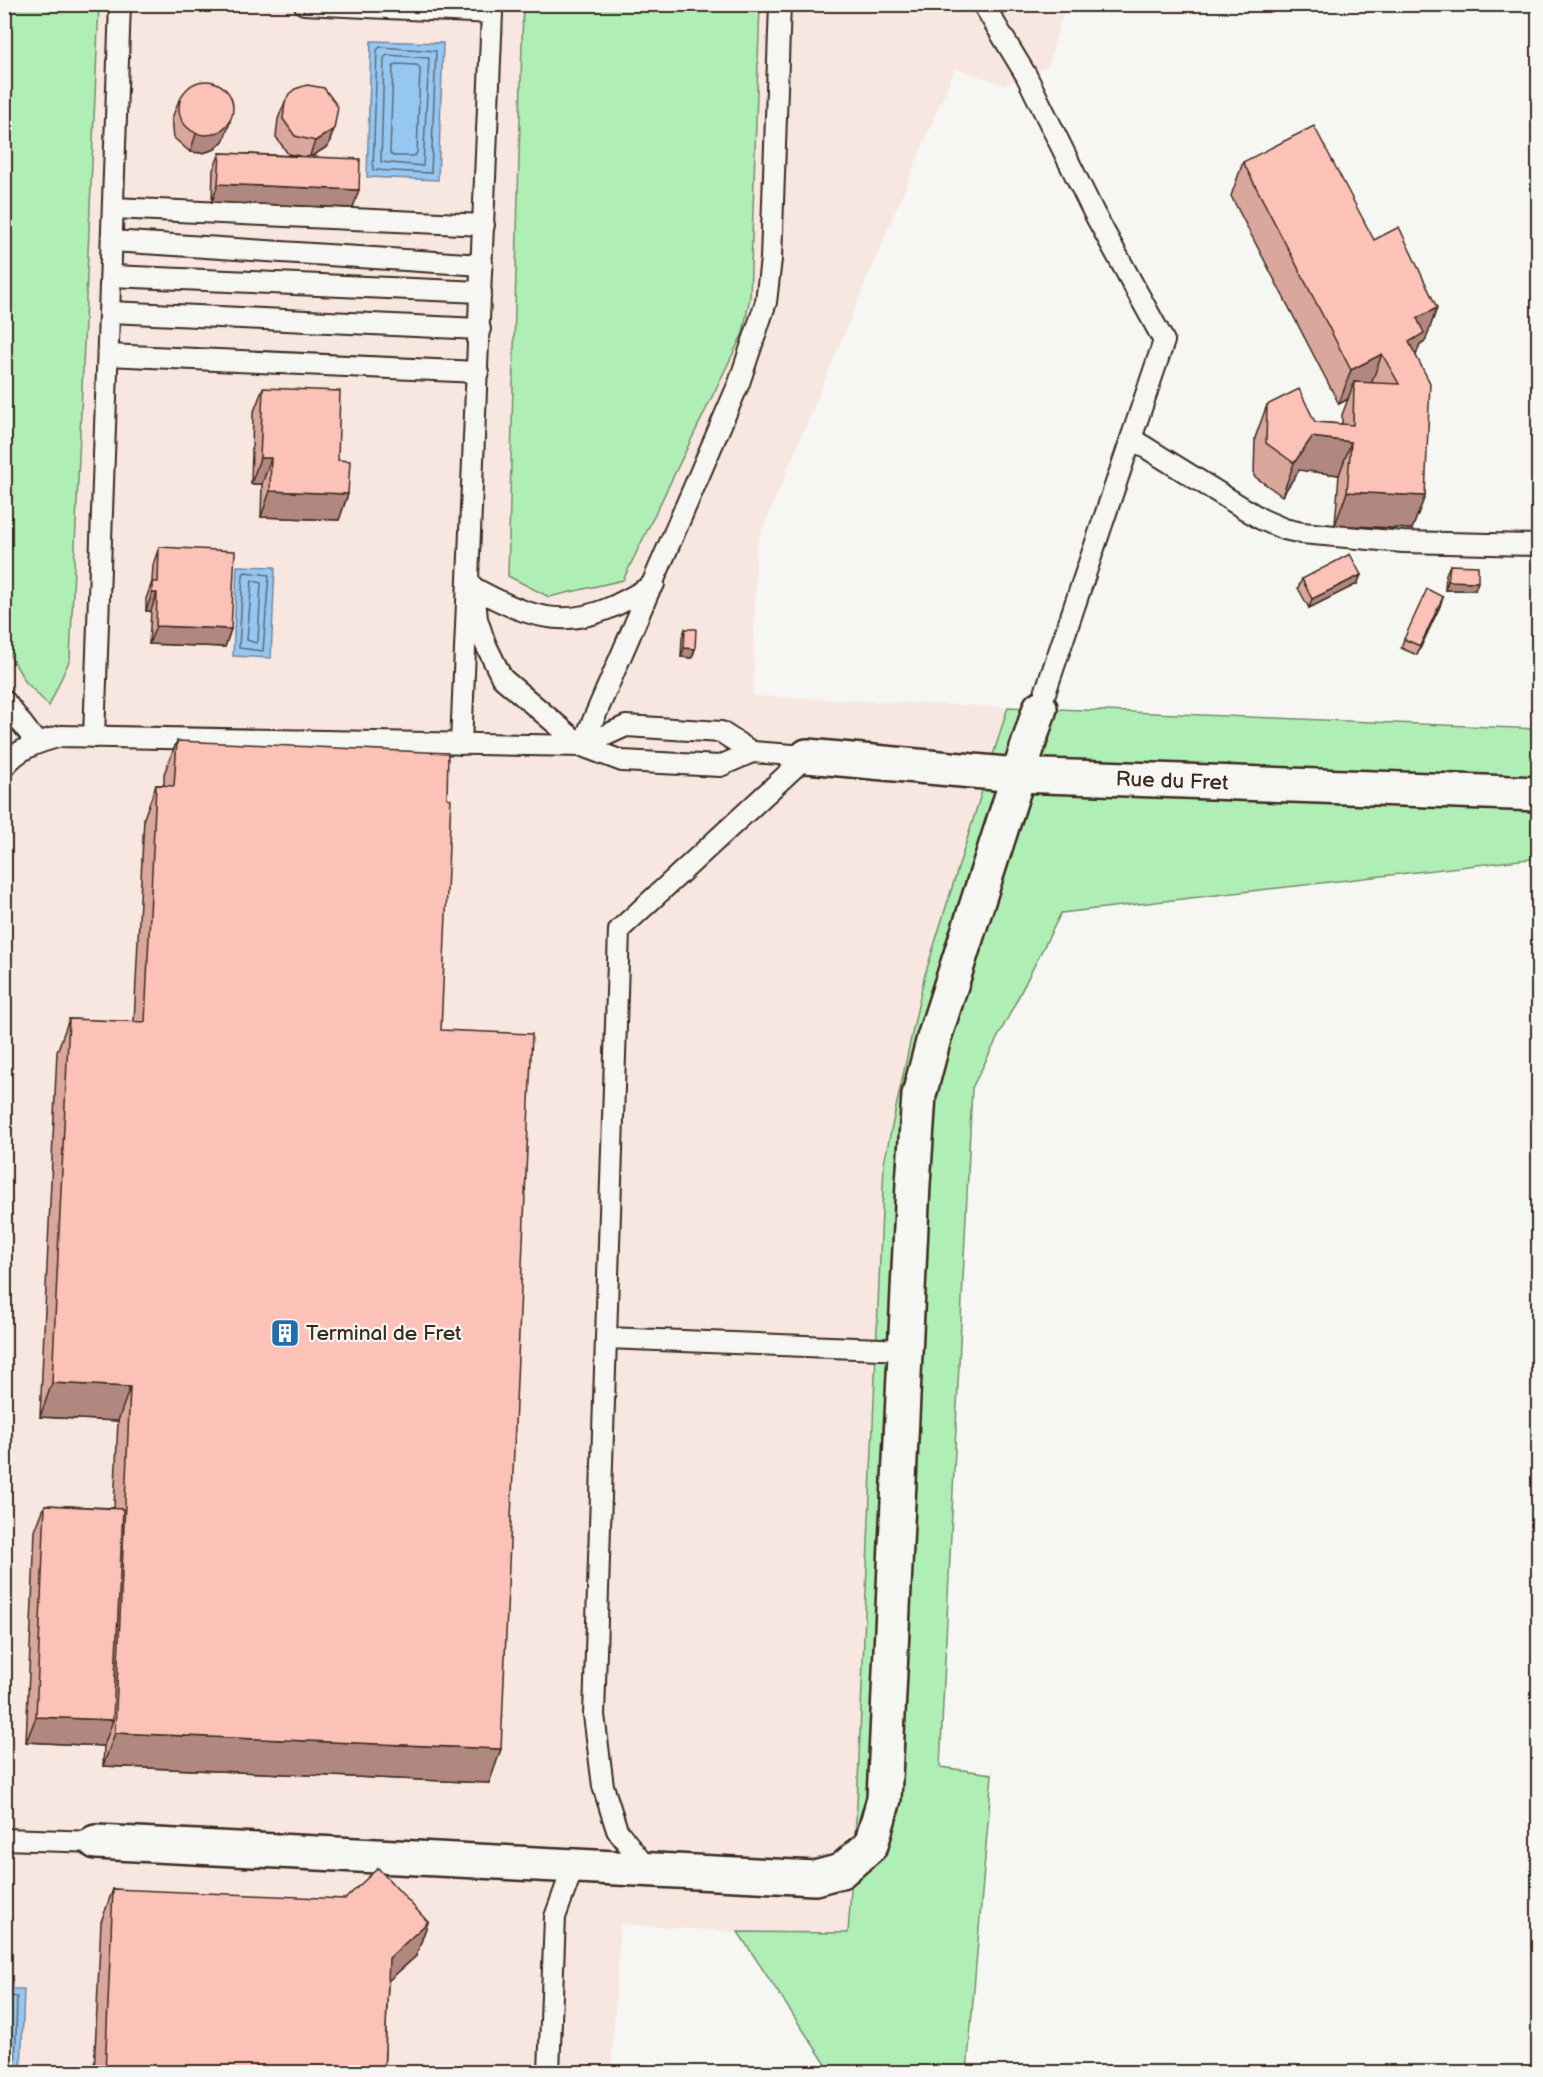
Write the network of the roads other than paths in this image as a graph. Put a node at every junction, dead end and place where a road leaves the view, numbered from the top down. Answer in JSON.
{"nodes":[{"id":1,"x":120,"y":4,"type":"edge"},
{"id":2,"x":304,"y":4,"type":"edge"},
{"id":3,"x":780,"y":4,"type":"edge"},
{"id":4,"x":984,"y":4,"type":"edge"},
{"id":5,"x":113,"y":208,"type":"junction"},
{"id":6,"x":484,"y":225,"type":"junction"},
{"id":7,"x":112,"y":241,"type":"junction"},
{"id":8,"x":482,"y":265,"type":"junction"},
{"id":9,"x":111,"y":276,"type":"junction"},
{"id":10,"x":481,"y":292,"type":"junction"},
{"id":11,"x":110,"y":312,"type":"junction"},
{"id":12,"x":480,"y":329,"type":"junction"},
{"id":13,"x":108,"y":355,"type":"junction"},
{"id":14,"x":478,"y":372,"type":"junction"},
{"id":15,"x":1132,"y":439,"type":"junction"},
{"id":16,"x":1539,"y":545,"type":"edge"},
{"id":17,"x":471,"y":584,"type":"junction"},
{"id":18,"x":654,"y":584,"type":"junction"},
{"id":19,"x":4,"y":700,"type":"edge"},
{"id":20,"x":1040,"y":708,"type":"joint"},
{"id":21,"x":94,"y":737,"type":"junction"},
{"id":22,"x":36,"y":742,"type":"junction"},
{"id":23,"x":461,"y":744,"type":"junction"},
{"id":24,"x":582,"y":746,"type":"junction"},
{"id":25,"x":752,"y":752,"type":"junction"},
{"id":26,"x":807,"y":756,"type":"junction"},
{"id":27,"x":4,"y":767,"type":"edge"},
{"id":28,"x":1017,"y":776,"type":"junction"},
{"id":29,"x":1539,"y":794,"type":"edge"},
{"id":30,"x":607,"y":1338,"type":"junction"},
{"id":31,"x":906,"y":1350,"type":"junction"},
{"id":32,"x":4,"y":1839,"type":"edge"},
{"id":33,"x":96,"y":1842,"type":"joint"},
{"id":34,"x":574,"y":1865,"type":"junction"},
{"id":35,"x":648,"y":1870,"type":"junction"},
{"id":36,"x":549,"y":2073,"type":"edge"}],
"edges":[{"from":1,"to":5,"type":"lane"},
{"from":2,"to":6,"type":"lane"},
{"from":3,"to":18,"type":"lane"},
{"from":4,"to":15,"type":"lane"},
{"from":5,"to":6,"type":"lane"},
{"from":5,"to":7,"type":"lane"},
{"from":6,"to":8,"type":"lane"},
{"from":7,"to":8,"type":"lane"},
{"from":7,"to":9,"type":"lane"},
{"from":8,"to":10,"type":"lane"},
{"from":9,"to":10,"type":"lane"},
{"from":9,"to":11,"type":"lane"},
{"from":10,"to":12,"type":"lane"},
{"from":11,"to":12,"type":"lane"},
{"from":11,"to":13,"type":"lane"},
{"from":12,"to":14,"type":"lane"},
{"from":13,"to":14,"type":"lane"},
{"from":13,"to":21,"type":"lane"},
{"from":14,"to":17,"type":"lane"},
{"from":15,"to":16,"type":"lane"},
{"from":15,"to":20,"type":"lane"},
{"from":17,"to":18,"type":"lane"},
{"from":17,"to":23,"type":"lane"},
{"from":17,"to":24,"type":"lane"},
{"from":18,"to":24,"type":"lane"},
{"from":19,"to":22,"type":"lane"},
{"from":20,"to":28,"type":"street"},
{"from":21,"to":22,"type":"lane"},
{"from":21,"to":23,"type":"lane"},
{"from":22,"to":27,"type":"lane"},
{"from":23,"to":24,"type":"lane"},
{"from":24,"to":25,"type":"lane"},
{"from":24,"to":25,"type":"lane"},
{"from":25,"to":26,"type":"lane"},
{"from":26,"to":28,"type":"street","name":"Rue du Fret"},
{"from":26,"to":30,"type":"lane"},
{"from":28,"to":29,"type":"street","name":"Rue du Fret"},
{"from":28,"to":31,"type":"street"},
{"from":30,"to":31,"type":"lane"},
{"from":30,"to":35,"type":"lane"},
{"from":31,"to":35,"type":"street"},
{"from":32,"to":33,"type":"lane"},
{"from":33,"to":34,"type":"street"},
{"from":34,"to":35,"type":"street"},
{"from":34,"to":36,"type":"lane"}]}
